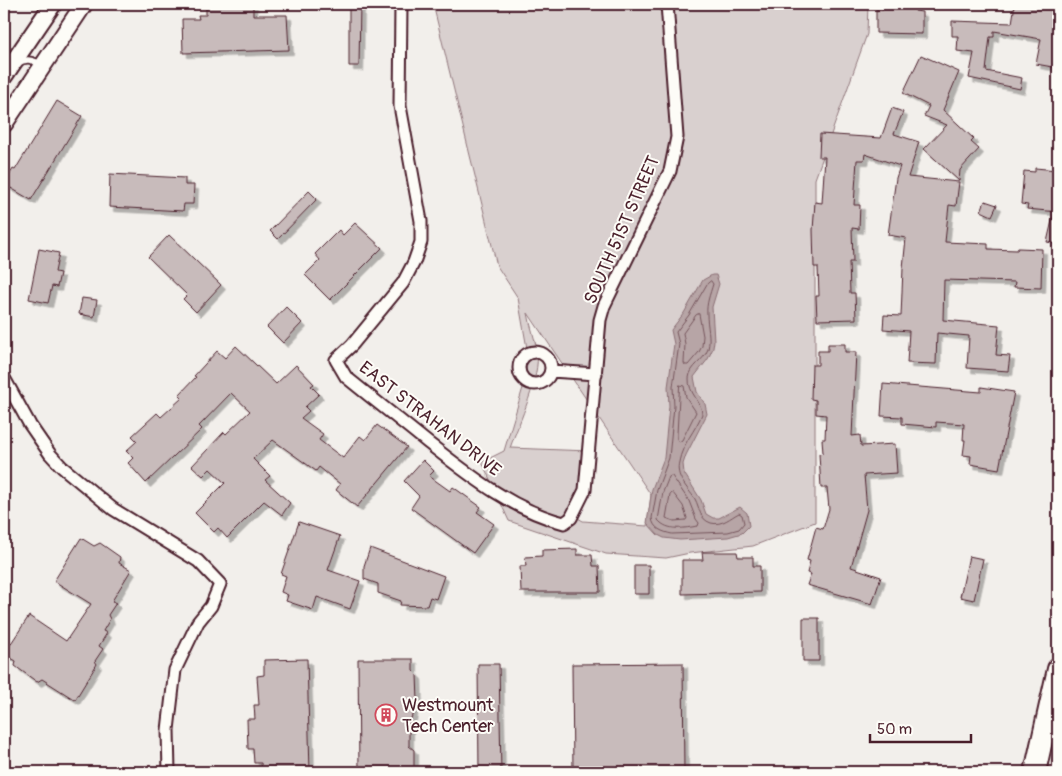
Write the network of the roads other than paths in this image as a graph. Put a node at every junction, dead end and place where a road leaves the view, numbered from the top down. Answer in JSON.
{"nodes":[{"id":1,"x":52,"y":4,"type":"edge"},
{"id":2,"x":84,"y":4,"type":"edge"},
{"id":3,"x":401,"y":4,"type":"edge"},
{"id":4,"x":667,"y":4,"type":"edge"},
{"id":5,"x":44,"y":66,"type":"junction"},
{"id":6,"x":6,"y":72,"type":"edge"},
{"id":7,"x":4,"y":124,"type":"edge"},
{"id":8,"x":551,"y":371,"type":"dead end"},
{"id":9,"x":596,"y":374,"type":"junction"},
{"id":10,"x":4,"y":378,"type":"edge"},
{"id":11,"x":564,"y":523,"type":"joint"},
{"id":12,"x":1058,"y":669,"type":"edge"},
{"id":13,"x":169,"y":772,"type":"edge"},
{"id":14,"x":1035,"y":772,"type":"edge"}],
"edges":[{"from":1,"to":6,"type":"main road"},
{"from":2,"to":5,"type":"main road"},
{"from":3,"to":11,"type":"street","name":"EAST STRAHAN DRIVE"},
{"from":4,"to":9,"type":"street","name":"SOUTH 51ST STREET"},
{"from":5,"to":6,"type":"lane"},
{"from":5,"to":7,"type":"main road"},
{"from":8,"to":9,"type":"street"},
{"from":9,"to":11,"type":"street","name":"SOUTH 51ST STREET"},
{"from":10,"to":13,"type":"street"},
{"from":12,"to":14,"type":"highway"}]}
